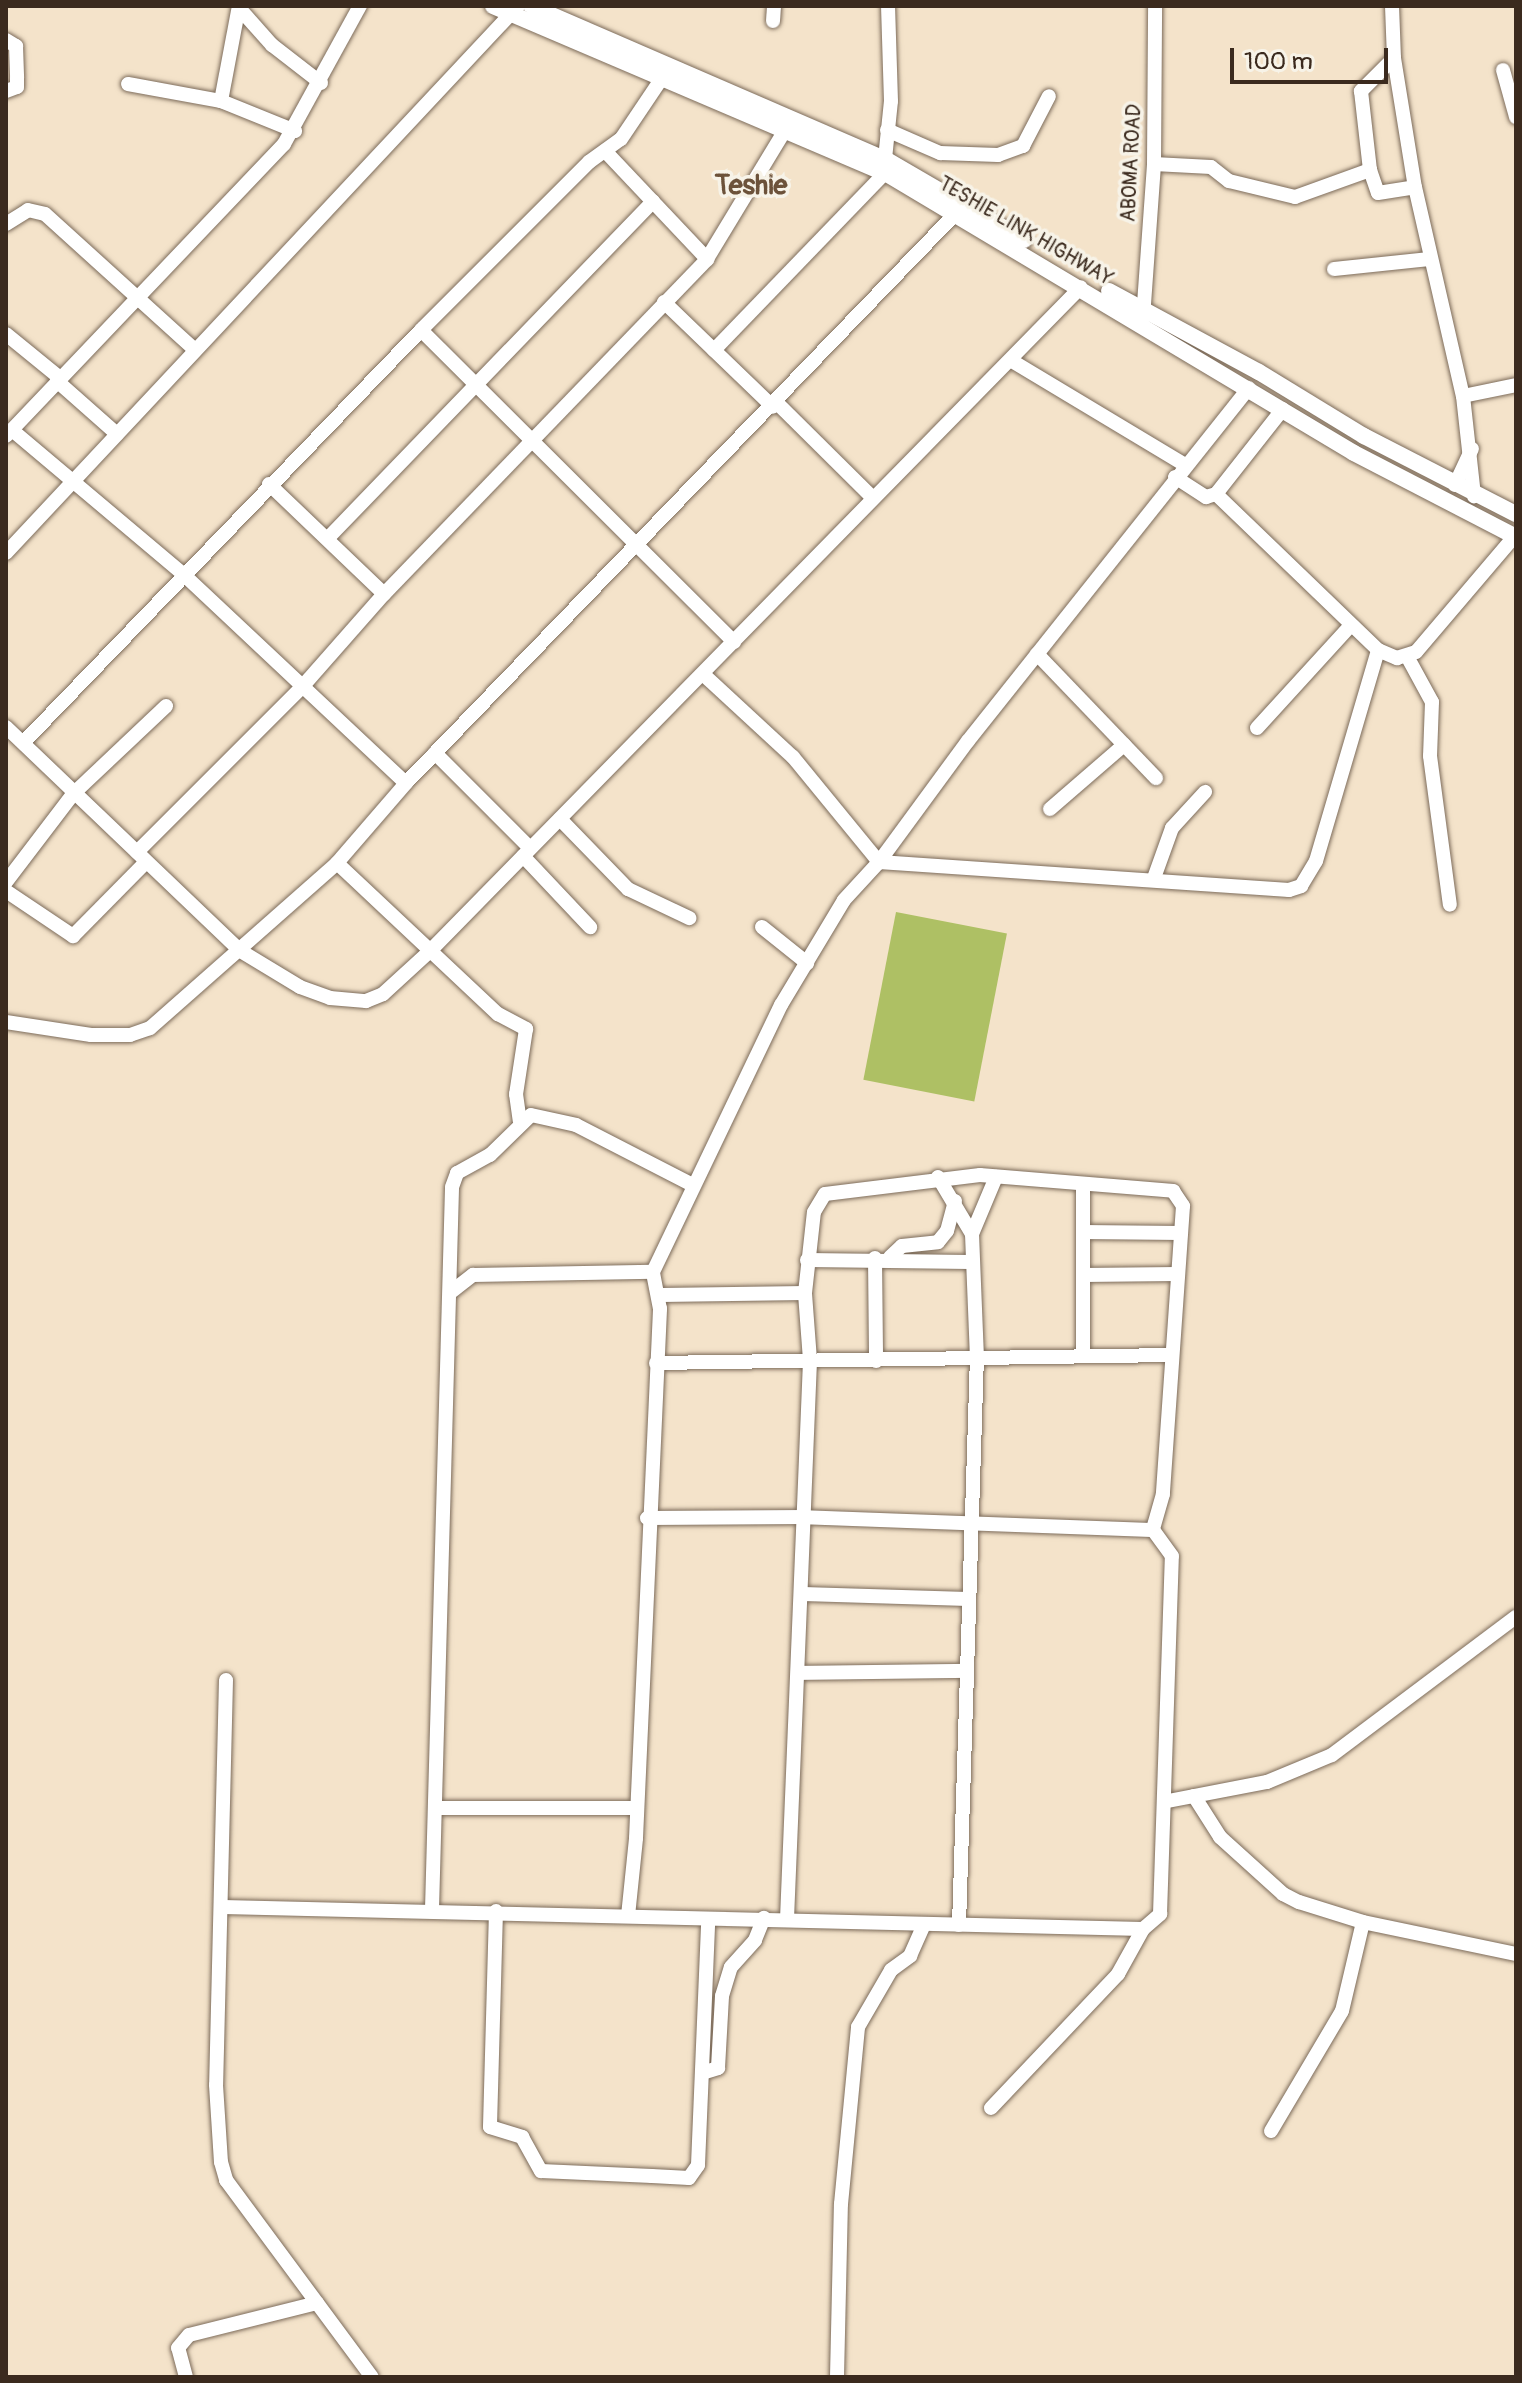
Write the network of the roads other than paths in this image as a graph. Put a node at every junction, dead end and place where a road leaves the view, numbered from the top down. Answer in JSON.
{"nodes":[{"id":1,"x":360,"y":6,"type":"edge"},
{"id":2,"x":493,"y":6,"type":"edge"},
{"id":3,"x":531,"y":6,"type":"edge"},
{"id":4,"x":888,"y":6,"type":"edge"},
{"id":5,"x":1155,"y":6,"type":"edge"},
{"id":6,"x":1392,"y":6,"type":"edge"},
{"id":7,"x":239,"y":7,"type":"edge"},
{"id":8,"x":515,"y":11,"type":"edge"},
{"id":9,"x":6,"y":40,"type":"edge"},
{"id":10,"x":1394,"y":58,"type":"junction"},
{"id":11,"x":1503,"y":70,"type":"dead end"},
{"id":12,"x":662,"y":78,"type":"junction"},
{"id":13,"x":321,"y":83,"type":"junction"},
{"id":14,"x":128,"y":84,"type":"dead end"},
{"id":15,"x":6,"y":91,"type":"edge"},
{"id":16,"x":1049,"y":96,"type":"dead end"},
{"id":17,"x":221,"y":101,"type":"junction"},
{"id":18,"x":1516,"y":117,"type":"edge"},
{"id":19,"x":785,"y":130,"type":"junction"},
{"id":20,"x":887,"y":130,"type":"junction"},
{"id":21,"x":295,"y":131,"type":"junction"},
{"id":22,"x":605,"y":151,"type":"junction"},
{"id":23,"x":1154,"y":164,"type":"junction"},
{"id":24,"x":885,"y":166,"type":"junction"},
{"id":25,"x":1370,"y":170,"type":"junction"},
{"id":26,"x":1415,"y":187,"type":"junction"},
{"id":27,"x":653,"y":201,"type":"junction"},
{"id":28,"x":957,"y":212,"type":"junction"},
{"id":29,"x":6,"y":224,"type":"edge"},
{"id":30,"x":707,"y":259,"type":"junction"},
{"id":31,"x":1429,"y":259,"type":"junction"},
{"id":32,"x":1334,"y":269,"type":"dead end"},
{"id":33,"x":1081,"y":287,"type":"junction"},
{"id":34,"x":137,"y":299,"type":"junction"},
{"id":35,"x":664,"y":302,"type":"junction"},
{"id":36,"x":1143,"y":316,"type":"junction"},
{"id":37,"x":421,"y":330,"type":"junction"},
{"id":38,"x":6,"y":334,"type":"edge"},
{"id":39,"x":195,"y":350,"type":"junction"},
{"id":40,"x":714,"y":350,"type":"junction"},
{"id":41,"x":1012,"y":361,"type":"junction"},
{"id":42,"x":58,"y":380,"type":"junction"},
{"id":43,"x":1516,"y":385,"type":"edge"},
{"id":44,"x":478,"y":386,"type":"junction"},
{"id":45,"x":1249,"y":388,"type":"junction"},
{"id":46,"x":1463,"y":396,"type":"junction"},
{"id":47,"x":775,"y":405,"type":"junction"},
{"id":48,"x":1283,"y":409,"type":"junction"},
{"id":49,"x":9,"y":433,"type":"edge"},
{"id":50,"x":117,"y":434,"type":"junction"},
{"id":51,"x":532,"y":441,"type":"junction"},
{"id":52,"x":1472,"y":449,"type":"junction"},
{"id":53,"x":1180,"y":471,"type":"junction"},
{"id":54,"x":76,"y":478,"type":"junction"},
{"id":55,"x":269,"y":484,"type":"junction"},
{"id":56,"x":1455,"y":485,"type":"junction"},
{"id":57,"x":1216,"y":494,"type":"junction"},
{"id":58,"x":1474,"y":496,"type":"junction"},
{"id":59,"x":872,"y":497,"type":"junction"},
{"id":60,"x":1516,"y":514,"type":"edge"},
{"id":61,"x":1515,"y":537,"type":"edge"},
{"id":62,"x":328,"y":538,"type":"junction"},
{"id":63,"x":634,"y":548,"type":"junction"},
{"id":64,"x":6,"y":553,"type":"edge"},
{"id":65,"x":182,"y":573,"type":"junction"},
{"id":66,"x":384,"y":594,"type":"junction"},
{"id":67,"x":1351,"y":625,"type":"junction"},
{"id":68,"x":734,"y":642,"type":"junction"},
{"id":69,"x":1378,"y":650,"type":"junction"},
{"id":70,"x":1037,"y":654,"type":"junction"},
{"id":71,"x":1408,"y":658,"type":"junction"},
{"id":72,"x":704,"y":675,"type":"junction"},
{"id":73,"x":302,"y":687,"type":"junction"},
{"id":74,"x":166,"y":706,"type":"dead end"},
{"id":75,"x":6,"y":727,"type":"edge"},
{"id":76,"x":1257,"y":728,"type":"dead end"},
{"id":77,"x":23,"y":743,"type":"junction"},
{"id":78,"x":1124,"y":745,"type":"junction"},
{"id":79,"x":435,"y":753,"type":"junction"},
{"id":80,"x":1156,"y":778,"type":"dead end"},
{"id":81,"x":406,"y":783,"type":"junction"},
{"id":82,"x":1205,"y":792,"type":"dead end"},
{"id":83,"x":73,"y":794,"type":"junction"},
{"id":84,"x":1050,"y":809,"type":"dead end"},
{"id":85,"x":560,"y":819,"type":"junction"},
{"id":86,"x":526,"y":852,"type":"junction"},
{"id":87,"x":142,"y":857,"type":"junction"},
{"id":88,"x":879,"y":862,"type":"junction"},
{"id":89,"x":337,"y":863,"type":"junction"},
{"id":90,"x":1154,"y":878,"type":"junction"},
{"id":91,"x":6,"y":882,"type":"edge"},
{"id":92,"x":6,"y":891,"type":"edge"},
{"id":93,"x":1450,"y":905,"type":"dead end"},
{"id":94,"x":689,"y":918,"type":"dead end"},
{"id":95,"x":590,"y":927,"type":"dead end"},
{"id":96,"x":762,"y":927,"type":"dead end"},
{"id":97,"x":239,"y":950,"type":"junction"},
{"id":98,"x":431,"y":950,"type":"junction"},
{"id":99,"x":807,"y":963,"type":"junction"},
{"id":100,"x":6,"y":1022,"type":"edge"},
{"id":101,"x":520,"y":1121,"type":"junction"},
{"id":102,"x":938,"y":1177,"type":"junction"},
{"id":103,"x":996,"y":1177,"type":"junction"},
{"id":104,"x":691,"y":1184,"type":"junction"},
{"id":105,"x":1083,"y":1186,"type":"junction"},
{"id":106,"x":955,"y":1201,"type":"junction"},
{"id":107,"x":1083,"y":1232,"type":"junction"},
{"id":108,"x":1181,"y":1233,"type":"junction"},
{"id":109,"x":972,"y":1234,"type":"junction"},
{"id":110,"x":451,"y":1255,"type":"junction"},
{"id":111,"x":883,"y":1258,"type":"junction"},
{"id":112,"x":807,"y":1260,"type":"junction"},
{"id":113,"x":970,"y":1262,"type":"junction"},
{"id":114,"x":653,"y":1272,"type":"junction"},
{"id":115,"x":1177,"y":1274,"type":"junction"},
{"id":116,"x":473,"y":1275,"type":"junction"},
{"id":117,"x":1083,"y":1275,"type":"junction"},
{"id":118,"x":451,"y":1292,"type":"junction"},
{"id":119,"x":805,"y":1293,"type":"junction"},
{"id":120,"x":661,"y":1295,"type":"junction"},
{"id":121,"x":1170,"y":1355,"type":"junction"},
{"id":122,"x":977,"y":1356,"type":"junction"},
{"id":123,"x":1083,"y":1356,"type":"junction"},
{"id":124,"x":810,"y":1360,"type":"junction"},
{"id":125,"x":876,"y":1361,"type":"junction"},
{"id":126,"x":656,"y":1363,"type":"junction"},
{"id":127,"x":805,"y":1517,"type":"junction"},
{"id":128,"x":647,"y":1518,"type":"junction"},
{"id":129,"x":972,"y":1525,"type":"junction"},
{"id":130,"x":1153,"y":1530,"type":"junction"},
{"id":131,"x":802,"y":1594,"type":"junction"},
{"id":132,"x":969,"y":1599,"type":"junction"},
{"id":133,"x":1516,"y":1617,"type":"edge"},
{"id":134,"x":967,"y":1671,"type":"junction"},
{"id":135,"x":799,"y":1673,"type":"junction"},
{"id":136,"x":226,"y":1680,"type":"dead end"},
{"id":137,"x":1194,"y":1796,"type":"junction"},
{"id":138,"x":1168,"y":1801,"type":"junction"},
{"id":139,"x":438,"y":1808,"type":"junction"},
{"id":140,"x":636,"y":1808,"type":"junction"},
{"id":141,"x":223,"y":1907,"type":"junction"},
{"id":142,"x":432,"y":1909,"type":"junction"},
{"id":143,"x":496,"y":1911,"type":"junction"},
{"id":144,"x":628,"y":1916,"type":"junction"},
{"id":145,"x":764,"y":1918,"type":"junction"},
{"id":146,"x":787,"y":1919,"type":"junction"},
{"id":147,"x":708,"y":1922,"type":"junction"},
{"id":148,"x":1363,"y":1922,"type":"junction"},
{"id":149,"x":924,"y":1925,"type":"junction"},
{"id":150,"x":959,"y":1925,"type":"junction"},
{"id":151,"x":1143,"y":1929,"type":"junction"},
{"id":152,"x":1516,"y":1954,"type":"edge"},
{"id":153,"x":702,"y":2073,"type":"junction"},
{"id":154,"x":991,"y":2108,"type":"dead end"},
{"id":155,"x":1271,"y":2131,"type":"dead end"},
{"id":156,"x":317,"y":2303,"type":"junction"},
{"id":157,"x":186,"y":2377,"type":"edge"},
{"id":158,"x":372,"y":2377,"type":"edge"},
{"id":159,"x":837,"y":2377,"type":"edge"}],
"edges":[{"from":1,"to":13,"type":"street"},
{"from":2,"to":8,"type":"main road","name":"TESHIE LINK HIGHWAY"},
{"from":3,"to":24,"type":"main road","name":"TESHIE LINK HIGHWAY"},
{"from":4,"to":20,"type":"street"},
{"from":5,"to":23,"type":"street","name":"ABOMA ROAD"},
{"from":6,"to":10,"type":"street"},
{"from":7,"to":13,"type":"street"},
{"from":7,"to":17,"type":"street"},
{"from":8,"to":12,"type":"main road","name":"TESHIE LINK HIGHWAY"},
{"from":8,"to":39,"type":"street"},
{"from":9,"to":15,"type":"street"},
{"from":10,"to":25,"type":"street"},
{"from":10,"to":26,"type":"street"},
{"from":11,"to":18,"type":"street"},
{"from":12,"to":19,"type":"main road","name":"TESHIE LINK HIGHWAY"},
{"from":12,"to":22,"type":"street"},
{"from":13,"to":21,"type":"street"},
{"from":14,"to":17,"type":"street"},
{"from":16,"to":20,"type":"street"},
{"from":17,"to":21,"type":"street"},
{"from":19,"to":24,"type":"main road","name":"TESHIE LINK HIGHWAY"},
{"from":19,"to":30,"type":"street"},
{"from":20,"to":24,"type":"street"},
{"from":21,"to":34,"type":"street"},
{"from":22,"to":27,"type":"street"},
{"from":22,"to":37,"type":"street"},
{"from":23,"to":25,"type":"street"},
{"from":23,"to":36,"type":"street","name":"ABOMA ROAD"},
{"from":24,"to":28,"type":"main road","name":"TESHIE LINK HIGHWAY"},
{"from":24,"to":36,"type":"main road","name":"TESHIE LINK HIGHWAY"},
{"from":24,"to":40,"type":"street"},
{"from":25,"to":26,"type":"street"},
{"from":26,"to":31,"type":"street"},
{"from":27,"to":30,"type":"street"},
{"from":27,"to":44,"type":"street"},
{"from":28,"to":33,"type":"main road","name":"TESHIE LINK HIGHWAY"},
{"from":28,"to":47,"type":"street"},
{"from":29,"to":34,"type":"street"},
{"from":30,"to":35,"type":"street"},
{"from":31,"to":32,"type":"street"},
{"from":31,"to":46,"type":"street"},
{"from":33,"to":36,"type":"main road","name":"TESHIE LINK HIGHWAY"},
{"from":33,"to":41,"type":"street"},
{"from":34,"to":39,"type":"street"},
{"from":34,"to":42,"type":"street"},
{"from":35,"to":40,"type":"street"},
{"from":35,"to":51,"type":"street"},
{"from":36,"to":45,"type":"main road","name":"TESHIE LINK HIGHWAY"},
{"from":36,"to":56,"type":"main road","name":"TESHIE LINK HIGHWAY"},
{"from":37,"to":44,"type":"street"},
{"from":37,"to":55,"type":"street"},
{"from":38,"to":42,"type":"street"},
{"from":39,"to":50,"type":"street"},
{"from":40,"to":47,"type":"street"},
{"from":41,"to":53,"type":"street"},
{"from":41,"to":59,"type":"street"},
{"from":42,"to":49,"type":"street"},
{"from":42,"to":50,"type":"street"},
{"from":43,"to":46,"type":"street"},
{"from":44,"to":51,"type":"street"},
{"from":44,"to":62,"type":"street"},
{"from":45,"to":48,"type":"main road","name":"TESHIE LINK HIGHWAY"},
{"from":45,"to":53,"type":"street"},
{"from":46,"to":52,"type":"street"},
{"from":47,"to":59,"type":"street"},
{"from":47,"to":63,"type":"street"},
{"from":48,"to":57,"type":"street"},
{"from":48,"to":61,"type":"main road","name":"TESHIE LINK HIGHWAY"},
{"from":49,"to":54,"type":"street"},
{"from":50,"to":54,"type":"street"},
{"from":51,"to":63,"type":"street"},
{"from":51,"to":66,"type":"street"},
{"from":52,"to":56,"type":"street"},
{"from":52,"to":58,"type":"street"},
{"from":53,"to":57,"type":"street"},
{"from":53,"to":70,"type":"street"},
{"from":54,"to":64,"type":"street"},
{"from":54,"to":65,"type":"street"},
{"from":55,"to":62,"type":"street"},
{"from":55,"to":65,"type":"street"},
{"from":56,"to":58,"type":"main road","name":"TESHIE LINK HIGHWAY"},
{"from":57,"to":67,"type":"street"},
{"from":58,"to":60,"type":"main road","name":"TESHIE LINK HIGHWAY"},
{"from":59,"to":68,"type":"street"},
{"from":61,"to":71,"type":"street"},
{"from":62,"to":66,"type":"street"},
{"from":63,"to":68,"type":"street"},
{"from":63,"to":79,"type":"street"},
{"from":65,"to":73,"type":"street"},
{"from":65,"to":77,"type":"street"},
{"from":66,"to":73,"type":"street"},
{"from":67,"to":69,"type":"street"},
{"from":67,"to":76,"type":"street"},
{"from":68,"to":72,"type":"street"},
{"from":69,"to":71,"type":"street"},
{"from":69,"to":90,"type":"street"},
{"from":70,"to":78,"type":"street"},
{"from":70,"to":88,"type":"street"},
{"from":71,"to":93,"type":"street"},
{"from":72,"to":85,"type":"street"},
{"from":72,"to":88,"type":"street"},
{"from":73,"to":81,"type":"street"},
{"from":73,"to":87,"type":"street"},
{"from":74,"to":83,"type":"street"},
{"from":75,"to":77,"type":"street"},
{"from":77,"to":83,"type":"street"},
{"from":78,"to":80,"type":"street"},
{"from":78,"to":84,"type":"street"},
{"from":79,"to":81,"type":"street"},
{"from":79,"to":86,"type":"street"},
{"from":81,"to":89,"type":"street"},
{"from":82,"to":90,"type":"street"},
{"from":83,"to":87,"type":"street"},
{"from":83,"to":91,"type":"street"},
{"from":85,"to":86,"type":"street"},
{"from":85,"to":94,"type":"street"},
{"from":86,"to":95,"type":"street"},
{"from":86,"to":98,"type":"street"},
{"from":87,"to":92,"type":"street"},
{"from":87,"to":97,"type":"street"},
{"from":88,"to":90,"type":"street"},
{"from":88,"to":99,"type":"street"},
{"from":89,"to":97,"type":"street"},
{"from":89,"to":98,"type":"street"},
{"from":96,"to":99,"type":"street"},
{"from":97,"to":98,"type":"street"},
{"from":97,"to":100,"type":"street"},
{"from":98,"to":101,"type":"street"},
{"from":99,"to":104,"type":"street"},
{"from":101,"to":104,"type":"street"},
{"from":101,"to":110,"type":"street"},
{"from":102,"to":103,"type":"street"},
{"from":102,"to":106,"type":"street"},
{"from":102,"to":112,"type":"street"},
{"from":103,"to":105,"type":"street"},
{"from":103,"to":109,"type":"street"},
{"from":104,"to":114,"type":"street"},
{"from":105,"to":107,"type":"street"},
{"from":105,"to":108,"type":"street"},
{"from":106,"to":109,"type":"street"},
{"from":106,"to":111,"type":"street"},
{"from":107,"to":108,"type":"street"},
{"from":107,"to":117,"type":"street"},
{"from":108,"to":115,"type":"street"},
{"from":109,"to":113,"type":"street"},
{"from":110,"to":116,"type":"street"},
{"from":110,"to":118,"type":"street"},
{"from":111,"to":112,"type":"street"},
{"from":111,"to":113,"type":"street"},
{"from":111,"to":125,"type":"street"},
{"from":112,"to":119,"type":"street"},
{"from":113,"to":122,"type":"street"},
{"from":114,"to":116,"type":"street"},
{"from":114,"to":120,"type":"street"},
{"from":115,"to":117,"type":"street"},
{"from":115,"to":121,"type":"street"},
{"from":116,"to":118,"type":"street"},
{"from":117,"to":123,"type":"street"},
{"from":118,"to":139,"type":"street"},
{"from":119,"to":120,"type":"street"},
{"from":119,"to":124,"type":"street"},
{"from":120,"to":126,"type":"street"},
{"from":121,"to":123,"type":"street"},
{"from":121,"to":130,"type":"street"},
{"from":122,"to":123,"type":"street"},
{"from":122,"to":125,"type":"street"},
{"from":122,"to":129,"type":"street"},
{"from":124,"to":125,"type":"street"},
{"from":124,"to":126,"type":"street"},
{"from":124,"to":127,"type":"street"},
{"from":126,"to":128,"type":"street"},
{"from":127,"to":128,"type":"street"},
{"from":127,"to":129,"type":"street"},
{"from":127,"to":131,"type":"street"},
{"from":128,"to":140,"type":"street"},
{"from":129,"to":130,"type":"street"},
{"from":129,"to":132,"type":"street"},
{"from":130,"to":138,"type":"street"},
{"from":131,"to":132,"type":"street"},
{"from":131,"to":135,"type":"street"},
{"from":132,"to":134,"type":"street"},
{"from":133,"to":137,"type":"street"},
{"from":134,"to":135,"type":"street"},
{"from":134,"to":150,"type":"street"},
{"from":135,"to":146,"type":"street"},
{"from":136,"to":141,"type":"street"},
{"from":137,"to":138,"type":"street"},
{"from":137,"to":148,"type":"street"},
{"from":138,"to":151,"type":"street"},
{"from":139,"to":140,"type":"street"},
{"from":139,"to":142,"type":"street"},
{"from":140,"to":144,"type":"street"},
{"from":141,"to":142,"type":"street"},
{"from":141,"to":156,"type":"street"},
{"from":142,"to":143,"type":"street"},
{"from":143,"to":144,"type":"street"},
{"from":143,"to":153,"type":"street"},
{"from":144,"to":147,"type":"street"},
{"from":145,"to":146,"type":"street"},
{"from":145,"to":147,"type":"street"},
{"from":145,"to":153,"type":"street"},
{"from":146,"to":149,"type":"street"},
{"from":147,"to":153,"type":"street"},
{"from":148,"to":152,"type":"street"},
{"from":148,"to":155,"type":"street"},
{"from":149,"to":150,"type":"street"},
{"from":149,"to":159,"type":"street"},
{"from":150,"to":151,"type":"street"},
{"from":151,"to":154,"type":"street"},
{"from":156,"to":157,"type":"street"},
{"from":156,"to":158,"type":"street"}]}
